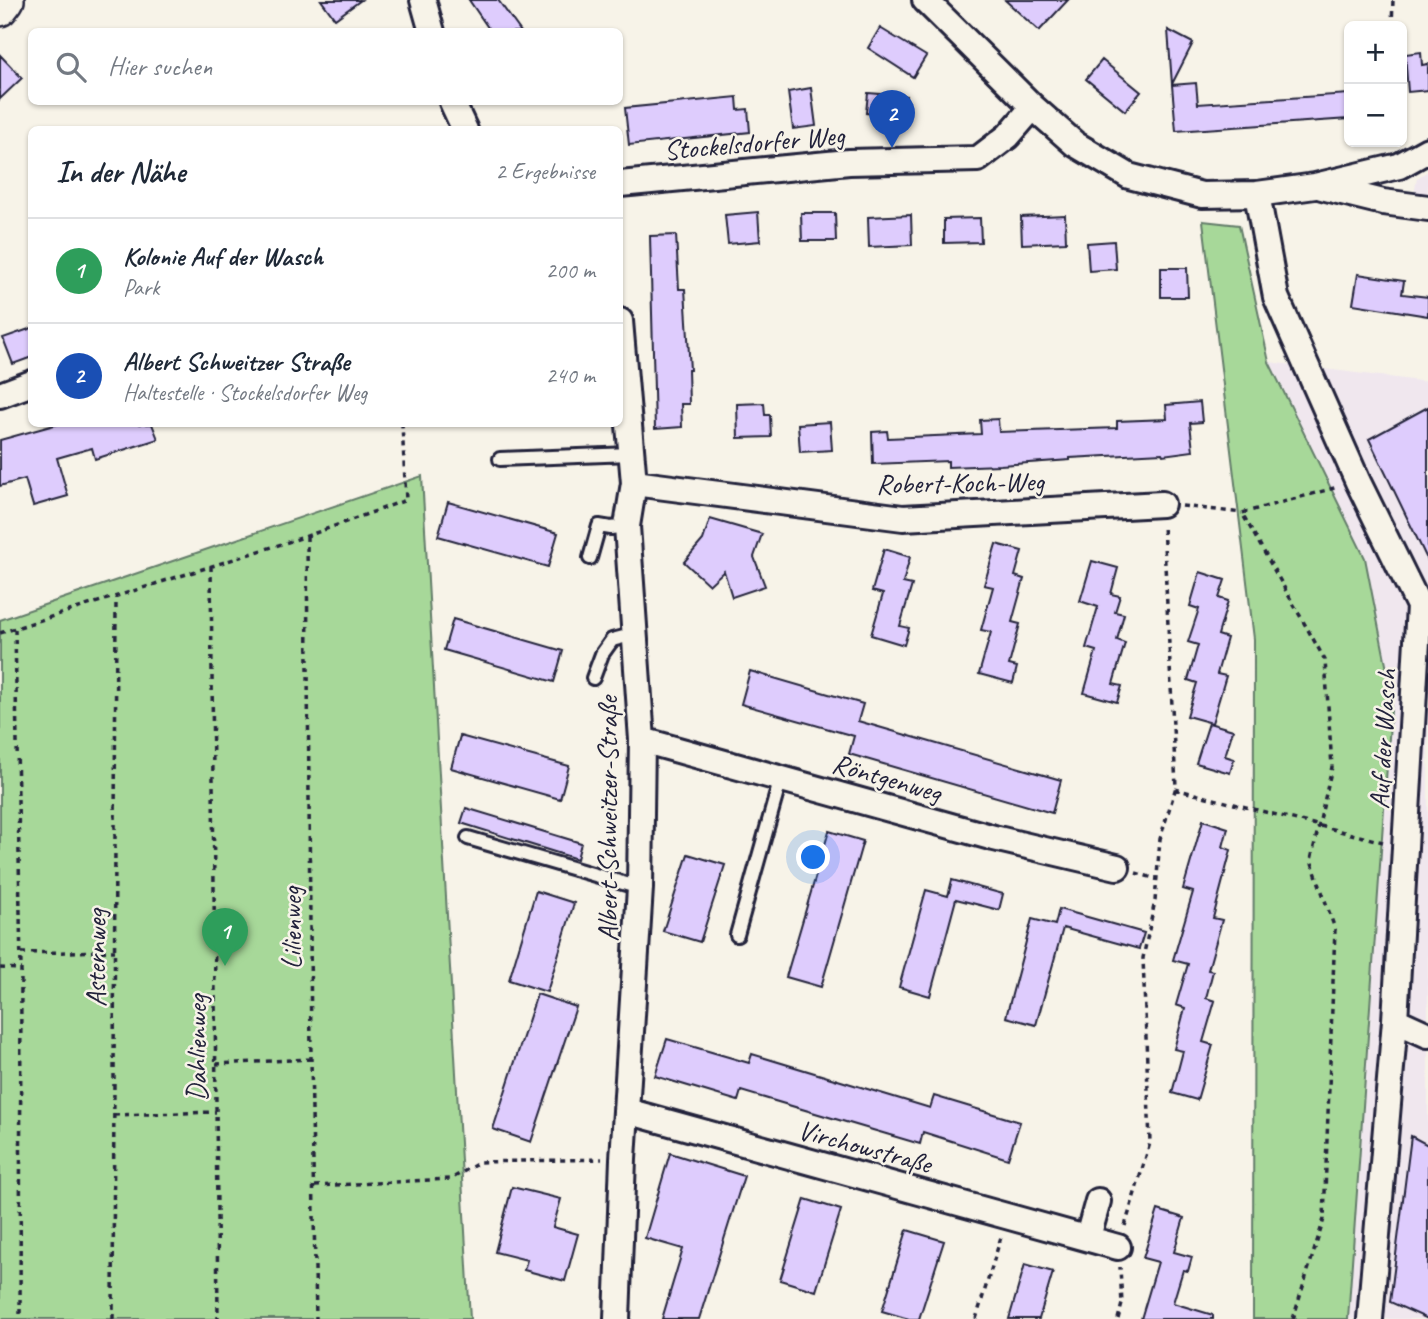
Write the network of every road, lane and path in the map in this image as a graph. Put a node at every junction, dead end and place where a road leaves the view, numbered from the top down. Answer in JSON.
{"nodes":[{"id":1,"x":7,"y":0,"type":"edge"},
{"id":2,"x":423,"y":0,"type":"edge"},
{"id":3,"x":925,"y":0,"type":"edge"},
{"id":4,"x":1393,"y":0,"type":"edge"},
{"id":5,"x":0,"y":9,"type":"edge"},
{"id":6,"x":1392,"y":21,"type":"edge"},
{"id":7,"x":431,"y":28,"type":"edge"},
{"id":8,"x":453,"y":105,"type":"edge"},
{"id":9,"x":1033,"y":107,"type":"junction"},
{"id":10,"x":463,"y":126,"type":"edge"},
{"id":11,"x":1428,"y":150,"type":"edge"},
{"id":12,"x":623,"y":184,"type":"edge"},
{"id":13,"x":1315,"y":186,"type":"junction"},
{"id":14,"x":1257,"y":194,"type":"junction"},
{"id":15,"x":1428,"y":208,"type":"edge"},
{"id":16,"x":623,"y":357,"type":"edge"},
{"id":17,"x":28,"y":384,"type":"edge"},
{"id":18,"x":0,"y":395,"type":"edge"},
{"id":19,"x":401,"y":427,"type":"edge"},
{"id":20,"x":631,"y":454,"type":"junction"},
{"id":21,"x":500,"y":458,"type":"dead end"},
{"id":22,"x":1358,"y":482,"type":"junction"},
{"id":23,"x":634,"y":483,"type":"junction"},
{"id":24,"x":1162,"y":504,"type":"junction"},
{"id":25,"x":1242,"y":513,"type":"junction"},
{"id":26,"x":627,"y":526,"type":"junction"},
{"id":27,"x":307,"y":536,"type":"junction"},
{"id":28,"x":590,"y":558,"type":"dead end"},
{"id":29,"x":211,"y":566,"type":"junction"},
{"id":30,"x":116,"y":598,"type":"junction"},
{"id":31,"x":1424,"y":609,"type":"edge"},
{"id":32,"x":15,"y":629,"type":"junction"},
{"id":33,"x":0,"y":633,"type":"edge"},
{"id":34,"x":635,"y":634,"type":"junction"},
{"id":35,"x":593,"y":678,"type":"dead end"},
{"id":36,"x":642,"y":740,"type":"junction"},
{"id":37,"x":781,"y":778,"type":"junction"},
{"id":38,"x":1175,"y":789,"type":"junction"},
{"id":39,"x":1319,"y":825,"type":"junction"},
{"id":40,"x":468,"y":838,"type":"dead end"},
{"id":41,"x":1405,"y":848,"type":"junction"},
{"id":42,"x":1117,"y":867,"type":"dead end"},
{"id":43,"x":640,"y":888,"type":"junction"},
{"id":44,"x":737,"y":935,"type":"dead end"},
{"id":45,"x":115,"y":951,"type":"junction"},
{"id":46,"x":21,"y":953,"type":"junction"},
{"id":47,"x":0,"y":968,"type":"edge"},
{"id":48,"x":21,"y":969,"type":"junction"},
{"id":49,"x":1395,"y":1020,"type":"junction"},
{"id":50,"x":1428,"y":1035,"type":"edge"},
{"id":51,"x":311,"y":1059,"type":"junction"},
{"id":52,"x":216,"y":1064,"type":"junction"},
{"id":53,"x":627,"y":1111,"type":"junction"},
{"id":54,"x":216,"y":1112,"type":"junction"},
{"id":55,"x":114,"y":1115,"type":"junction"},
{"id":56,"x":590,"y":1158,"type":"dead end"},
{"id":57,"x":315,"y":1186,"type":"junction"},
{"id":58,"x":1098,"y":1200,"type":"dead end"},
{"id":59,"x":1007,"y":1216,"type":"junction"},
{"id":60,"x":1088,"y":1237,"type":"junction"},
{"id":61,"x":1118,"y":1247,"type":"junction"},
{"id":62,"x":20,"y":1319,"type":"edge"},
{"id":63,"x":113,"y":1319,"type":"edge"},
{"id":64,"x":218,"y":1319,"type":"edge"},
{"id":65,"x":316,"y":1319,"type":"edge"},
{"id":66,"x":617,"y":1319,"type":"edge"},
{"id":67,"x":976,"y":1319,"type":"edge"},
{"id":68,"x":1118,"y":1319,"type":"edge"},
{"id":69,"x":1293,"y":1319,"type":"edge"},
{"id":70,"x":1370,"y":1319,"type":"edge"}],
"edges":[{"from":1,"to":5,"type":"street"},
{"from":2,"to":7,"type":"street"},
{"from":3,"to":9,"type":"street"},
{"from":4,"to":6,"type":"path"},
{"from":8,"to":10,"type":"street"},
{"from":9,"to":12,"type":"street","name":"Stockelsdorfer Weg"},
{"from":9,"to":14,"type":"street"},
{"from":11,"to":13,"type":"street"},
{"from":13,"to":14,"type":"street"},
{"from":13,"to":15,"type":"street"},
{"from":14,"to":22,"type":"street","name":"Auf der Wasch"},
{"from":16,"to":20,"type":"street","name":"Albert-Schweitzer-Straße"},
{"from":17,"to":18,"type":"street"},
{"from":19,"to":27,"type":"path"},
{"from":20,"to":21,"type":"lane"},
{"from":20,"to":23,"type":"street","name":"Albert-Schweitzer-Straße"},
{"from":22,"to":25,"type":"path"},
{"from":22,"to":31,"type":"street","name":"Auf der Wasch"},
{"from":23,"to":24,"type":"street","name":"Robert-Koch-Weg"},
{"from":23,"to":26,"type":"street","name":"Albert-Schweitzer-Straße"},
{"from":24,"to":25,"type":"path"},
{"from":24,"to":38,"type":"path"},
{"from":25,"to":39,"type":"path"},
{"from":26,"to":28,"type":"lane"},
{"from":26,"to":34,"type":"street","name":"Albert-Schweitzer-Straße"},
{"from":27,"to":29,"type":"path"},
{"from":27,"to":51,"type":"path","name":"Lilienweg"},
{"from":29,"to":30,"type":"path"},
{"from":29,"to":52,"type":"path","name":"Dahlienweg"},
{"from":30,"to":32,"type":"path"},
{"from":30,"to":45,"type":"path","name":"Asternweg"},
{"from":31,"to":41,"type":"street","name":"Auf der Wasch"},
{"from":32,"to":33,"type":"path"},
{"from":32,"to":46,"type":"path"},
{"from":34,"to":35,"type":"lane"},
{"from":34,"to":36,"type":"street","name":"Albert-Schweitzer-Straße"},
{"from":36,"to":37,"type":"street","name":"Röntgenweg"},
{"from":36,"to":43,"type":"street","name":"Albert-Schweitzer-Straße"},
{"from":37,"to":42,"type":"street","name":"Röntgenweg"},
{"from":37,"to":44,"type":"lane"},
{"from":38,"to":39,"type":"path"},
{"from":38,"to":61,"type":"path"},
{"from":39,"to":41,"type":"path"},
{"from":39,"to":69,"type":"path"},
{"from":40,"to":43,"type":"lane"},
{"from":41,"to":49,"type":"street","name":"Auf der Wasch"},
{"from":43,"to":53,"type":"street","name":"Albert-Schweitzer-Straße"},
{"from":45,"to":46,"type":"path"},
{"from":45,"to":55,"type":"path","name":"Asternweg"},
{"from":46,"to":48,"type":"path"},
{"from":47,"to":48,"type":"path"},
{"from":48,"to":62,"type":"path"},
{"from":49,"to":50,"type":"street"},
{"from":49,"to":70,"type":"street","name":"Auf der Wasch"},
{"from":51,"to":52,"type":"path"},
{"from":51,"to":57,"type":"path","name":"Lilienweg"},
{"from":52,"to":54,"type":"path","name":"Dahlienweg"},
{"from":53,"to":59,"type":"street","name":"Virchowstraße"},
{"from":53,"to":66,"type":"street","name":"Albert-Schweitzer-Straße"},
{"from":54,"to":55,"type":"path"},
{"from":54,"to":64,"type":"path","name":"Dahlienweg"},
{"from":55,"to":63,"type":"path","name":"Asternweg"},
{"from":56,"to":57,"type":"path"},
{"from":57,"to":65,"type":"path","name":"Lilienweg"},
{"from":58,"to":60,"type":"street"},
{"from":59,"to":60,"type":"street","name":"Virchowstraße"},
{"from":59,"to":67,"type":"path"},
{"from":60,"to":61,"type":"street","name":"Virchowstraße"},
{"from":61,"to":68,"type":"path"}]}
